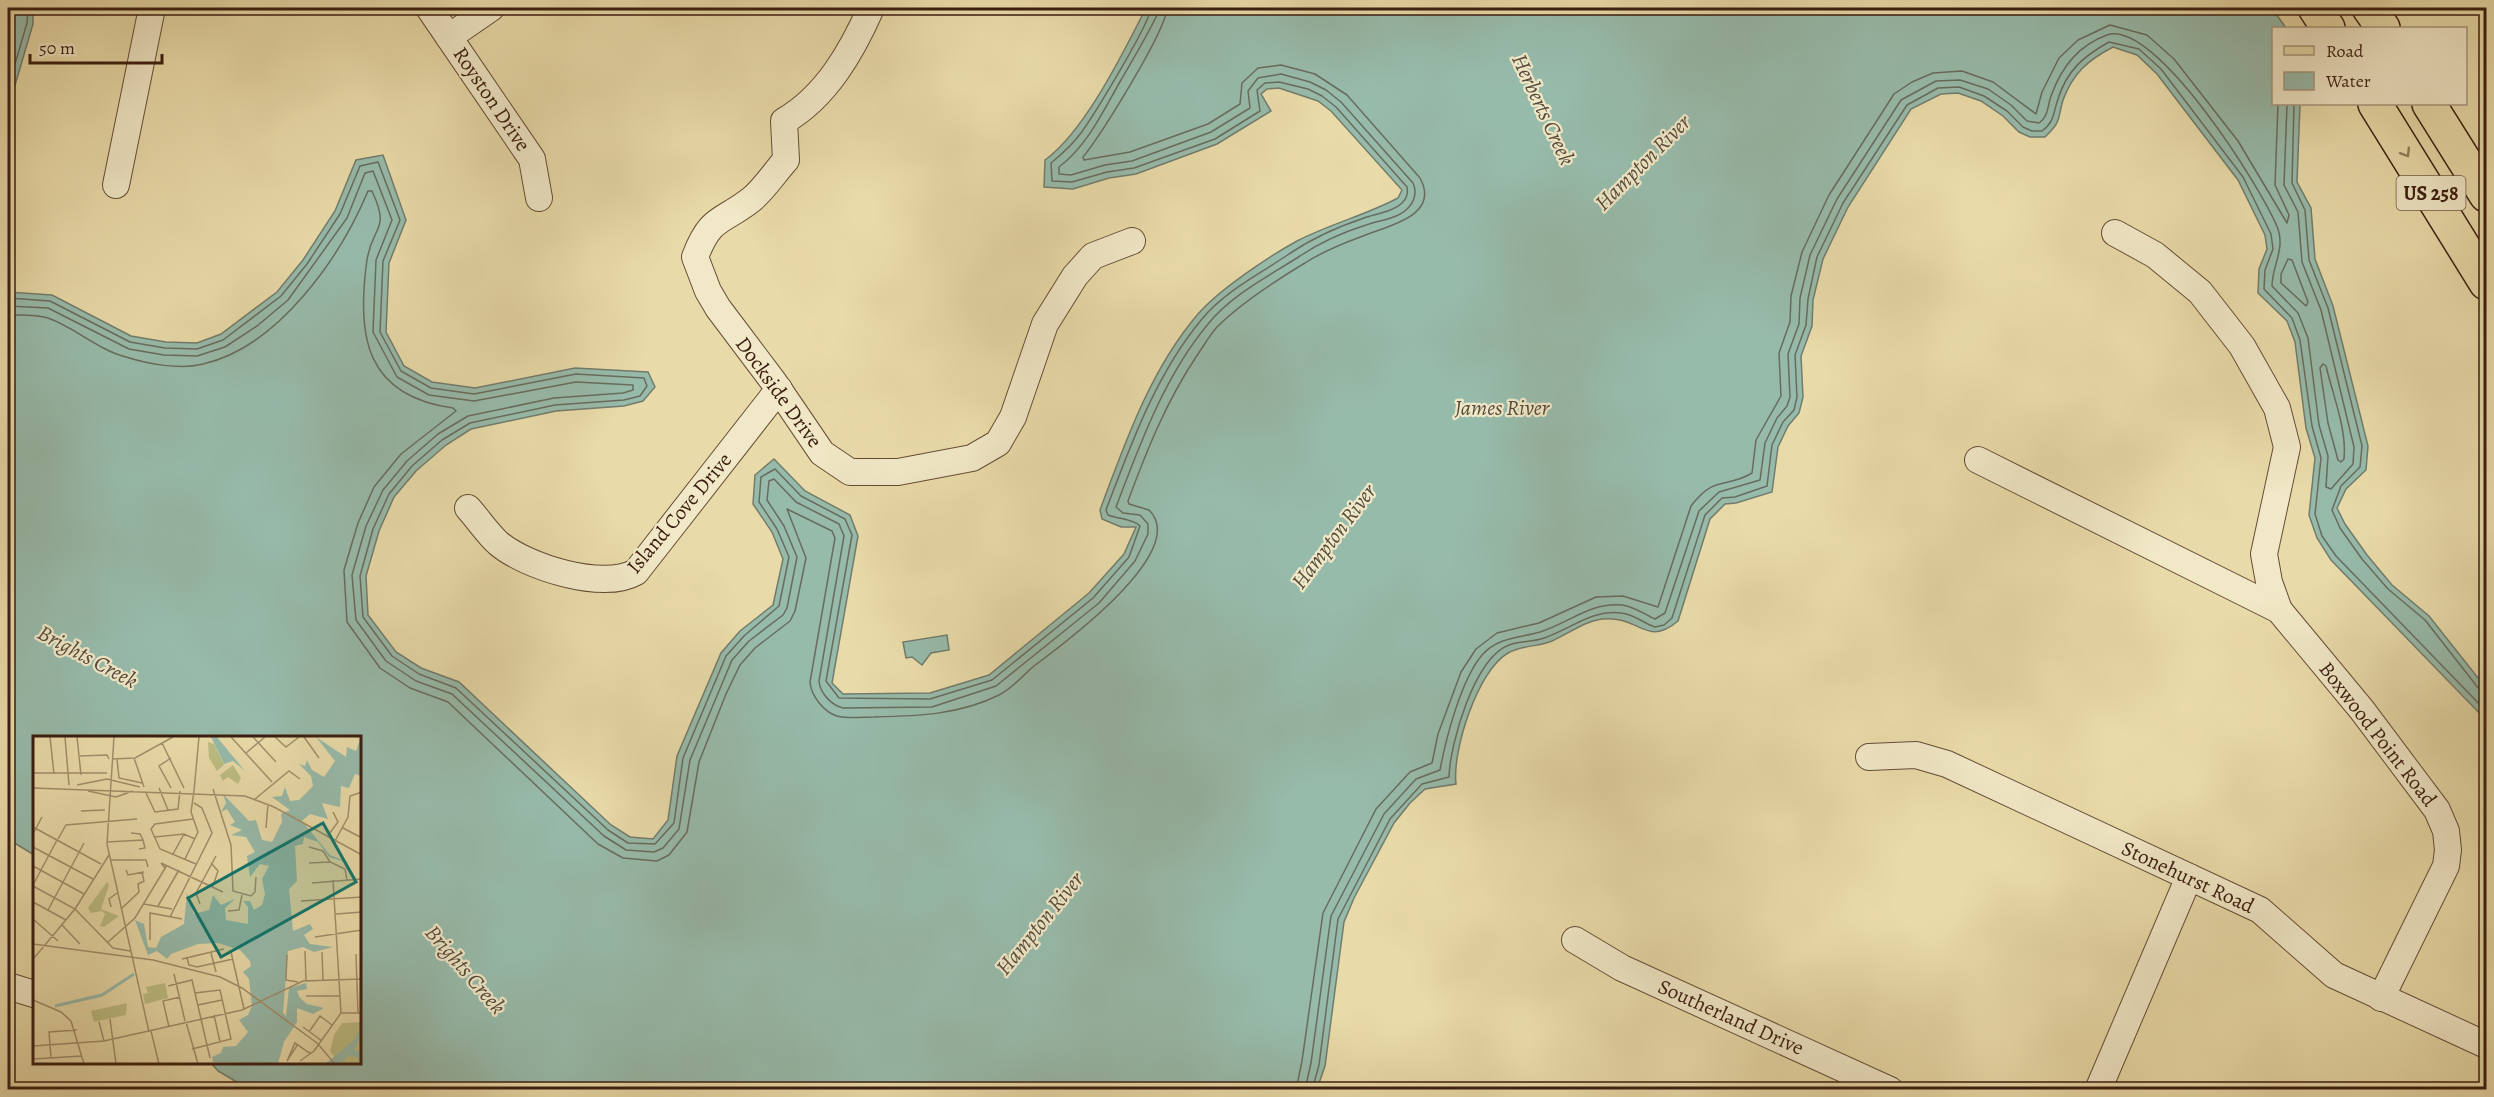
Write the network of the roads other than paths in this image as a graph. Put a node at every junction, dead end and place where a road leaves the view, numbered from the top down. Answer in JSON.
{"nodes":[{"id":1,"x":152,"y":8,"type":"edge"},
{"id":2,"x":429,"y":8,"type":"edge"},
{"id":3,"x":491,"y":8,"type":"edge"},
{"id":4,"x":871,"y":8,"type":"edge"},
{"id":5,"x":2315,"y":8,"type":"edge"},
{"id":6,"x":2369,"y":8,"type":"edge"},
{"id":7,"x":2327,"y":27,"type":"edge"},
{"id":8,"x":2381,"y":27,"type":"edge"},
{"id":9,"x":449,"y":37,"type":"junction"},
{"id":10,"x":2376,"y":105,"type":"edge"},
{"id":11,"x":2430,"y":105,"type":"edge"},
{"id":12,"x":116,"y":185,"type":"dead end"},
{"id":13,"x":2487,"y":195,"type":"edge"},
{"id":14,"x":539,"y":198,"type":"dead end"},
{"id":15,"x":2115,"y":232,"type":"dead end"},
{"id":16,"x":1132,"y":241,"type":"dead end"},
{"id":17,"x":2487,"y":283,"type":"edge"},
{"id":18,"x":779,"y":389,"type":"junction"},
{"id":19,"x":1978,"y":460,"type":"dead end"},
{"id":20,"x":468,"y":508,"type":"dead end"},
{"id":21,"x":2279,"y":610,"type":"junction"},
{"id":22,"x":1869,"y":757,"type":"dead end"},
{"id":23,"x":2189,"y":877,"type":"junction"},
{"id":24,"x":1575,"y":940,"type":"dead end"},
{"id":25,"x":8,"y":986,"type":"edge"},
{"id":26,"x":33,"y":994,"type":"edge"},
{"id":27,"x":2381,"y":998,"type":"junction"},
{"id":28,"x":2487,"y":1045,"type":"edge"},
{"id":29,"x":1890,"y":1089,"type":"edge"},
{"id":30,"x":2097,"y":1089,"type":"edge"}],
"edges":[{"from":1,"to":12,"type":"street"},
{"from":2,"to":9,"type":"street","name":"Royston Drive"},
{"from":3,"to":9,"type":"street"},
{"from":4,"to":18,"type":"street","name":"Dockside Drive"},
{"from":5,"to":7,"type":"main road"},
{"from":6,"to":8,"type":"main road"},
{"from":9,"to":14,"type":"street","name":"Royston Drive"},
{"from":10,"to":17,"type":"main road","number":"US 258","one_way":true},
{"from":11,"to":13,"type":"main road","number":"US 258"},
{"from":15,"to":21,"type":"street","name":"Boxwood Point Road"},
{"from":16,"to":18,"type":"street","name":"Dockside Drive"},
{"from":18,"to":20,"type":"street","name":"Island Cove Drive"},
{"from":19,"to":21,"type":"street","name":"Boxwood Point Road"},
{"from":21,"to":27,"type":"street","name":"Boxwood Point Road"},
{"from":22,"to":23,"type":"street","name":"Stonehurst Road"},
{"from":23,"to":27,"type":"street","name":"Stonehurst Road"},
{"from":23,"to":30,"type":"street"},
{"from":24,"to":29,"type":"street","name":"Southerland Drive"},
{"from":25,"to":26,"type":"street"},
{"from":27,"to":28,"type":"street","name":"Stonehurst Road"}]}
